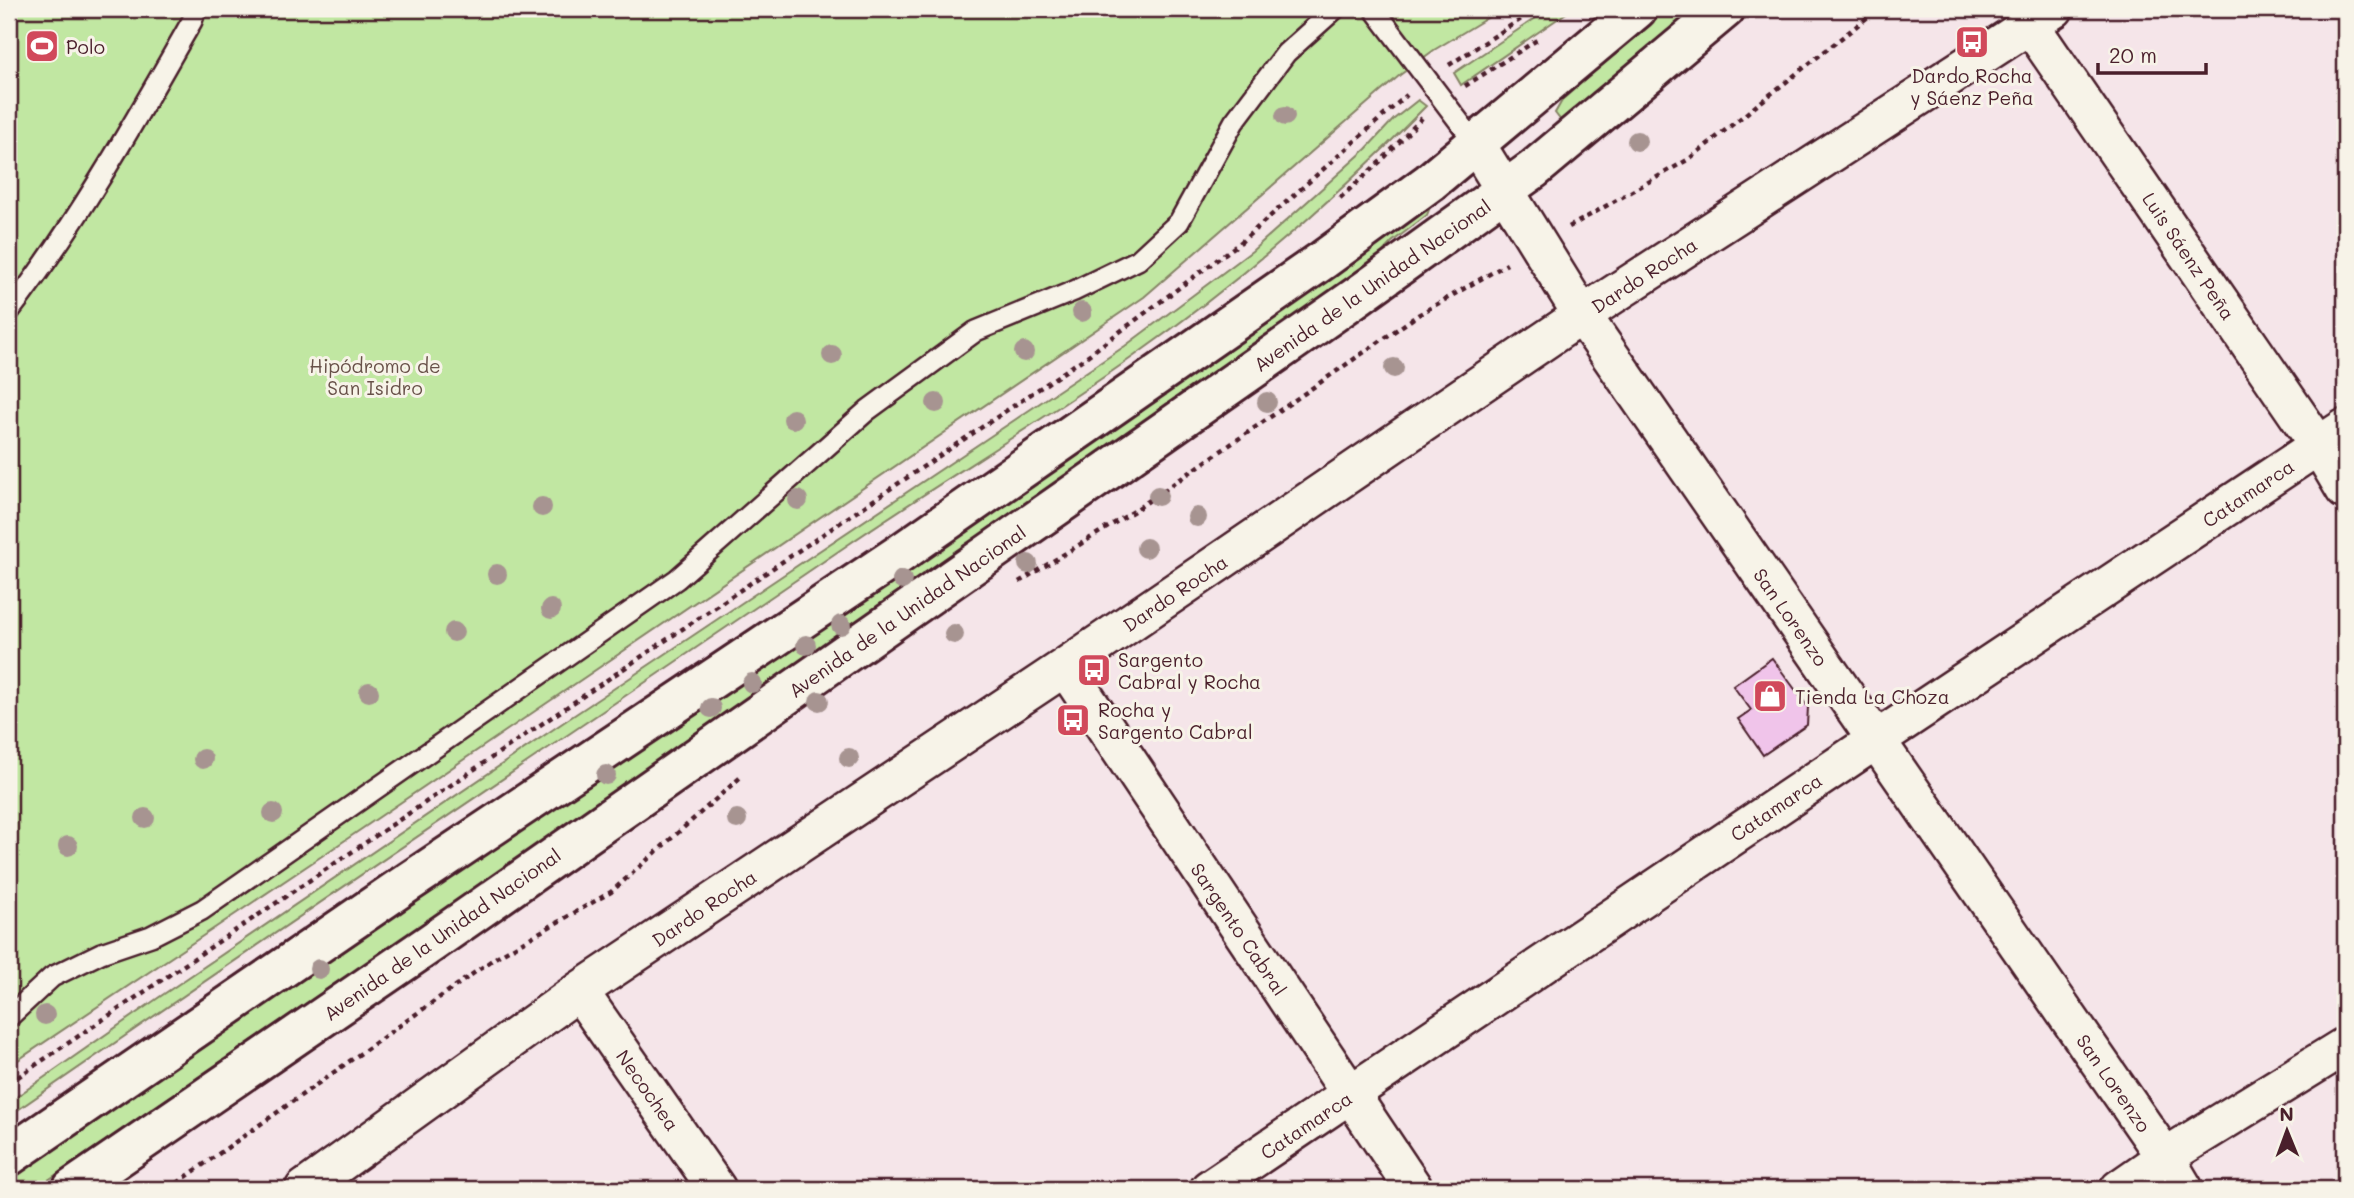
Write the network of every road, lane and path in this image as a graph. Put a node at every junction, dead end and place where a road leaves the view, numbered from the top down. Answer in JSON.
{"nodes":[{"id":1,"x":196,"y":9,"type":"edge"},
{"id":2,"x":1335,"y":9,"type":"edge"},
{"id":3,"x":1374,"y":9,"type":"edge"},
{"id":4,"x":1537,"y":9,"type":"edge"},
{"id":5,"x":1637,"y":9,"type":"edge"},
{"id":6,"x":1725,"y":9,"type":"edge"},
{"id":7,"x":1878,"y":9,"type":"edge"},
{"id":8,"x":2042,"y":17,"type":"edge"},
{"id":9,"x":1428,"y":80,"type":"junction"},
{"id":10,"x":1476,"y":144,"type":"junction"},
{"id":11,"x":1506,"y":190,"type":"junction"},
{"id":12,"x":1540,"y":244,"type":"junction"},
{"id":13,"x":9,"y":312,"type":"edge"},
{"id":14,"x":1582,"y":316,"type":"junction"},
{"id":15,"x":2332,"y":437,"type":"edge"},
{"id":16,"x":2345,"y":490,"type":"edge"},
{"id":17,"x":1009,"y":588,"type":"dead end"},
{"id":18,"x":1065,"y":667,"type":"junction"},
{"id":19,"x":1876,"y":740,"type":"junction"},
{"id":20,"x":751,"y":768,"type":"dead end"},
{"id":21,"x":579,"y":991,"type":"junction"},
{"id":22,"x":9,"y":1017,"type":"edge"},
{"id":23,"x":2345,"y":1046,"type":"edge"},
{"id":24,"x":9,"y":1083,"type":"edge"},
{"id":25,"x":1349,"y":1096,"type":"junction"},
{"id":26,"x":9,"y":1156,"type":"edge"},
{"id":27,"x":2165,"y":1157,"type":"junction"},
{"id":28,"x":72,"y":1189,"type":"edge"},
{"id":29,"x":169,"y":1189,"type":"edge"},
{"id":30,"x":304,"y":1189,"type":"edge"},
{"id":31,"x":717,"y":1189,"type":"edge"},
{"id":32,"x":1209,"y":1189,"type":"edge"},
{"id":33,"x":1414,"y":1189,"type":"edge"},
{"id":34,"x":2119,"y":1189,"type":"edge"},
{"id":35,"x":2184,"y":1189,"type":"edge"}],
"edges":[{"from":1,"to":13,"type":"lane"},
{"from":2,"to":22,"type":"lane"},
{"from":3,"to":9,"type":"lane"},
{"from":4,"to":9,"type":"path"},
{"from":5,"to":10,"type":"main road"},
{"from":6,"to":11,"type":"main road","name":"Avenida de la Unidad Nacional"},
{"from":7,"to":12,"type":"path"},
{"from":8,"to":14,"type":"street","name":"Dardo Rocha"},
{"from":8,"to":15,"type":"street","name":"Luis Sáenz Peña"},
{"from":9,"to":10,"type":"lane"},
{"from":9,"to":24,"type":"path"},
{"from":10,"to":11,"type":"street","name":"San Lorenzo"},
{"from":10,"to":26,"type":"main road"},
{"from":11,"to":12,"type":"street","name":"San Lorenzo"},
{"from":11,"to":28,"type":"main road","name":"Avenida de la Unidad Nacional"},
{"from":12,"to":14,"type":"street","name":"San Lorenzo"},
{"from":12,"to":17,"type":"path"},
{"from":14,"to":18,"type":"street","name":"Dardo Rocha"},
{"from":14,"to":19,"type":"street","name":"San Lorenzo"},
{"from":15,"to":16,"type":"street","name":"Luis Sáenz Peña"},
{"from":15,"to":19,"type":"street","name":"Catamarca"},
{"from":18,"to":21,"type":"street","name":"Dardo Rocha"},
{"from":18,"to":25,"type":"street","name":"Sargento Cabral"},
{"from":19,"to":25,"type":"street","name":"Catamarca"},
{"from":19,"to":27,"type":"street","name":"San Lorenzo"},
{"from":20,"to":29,"type":"path"},
{"from":21,"to":30,"type":"street","name":"Dardo Rocha"},
{"from":21,"to":31,"type":"street","name":"Necochea"},
{"from":23,"to":27,"type":"street"},
{"from":25,"to":32,"type":"street","name":"Catamarca"},
{"from":25,"to":33,"type":"street","name":"Sargento Cabral"},
{"from":27,"to":34,"type":"street"},
{"from":27,"to":35,"type":"street","name":"San Lorenzo"}]}
